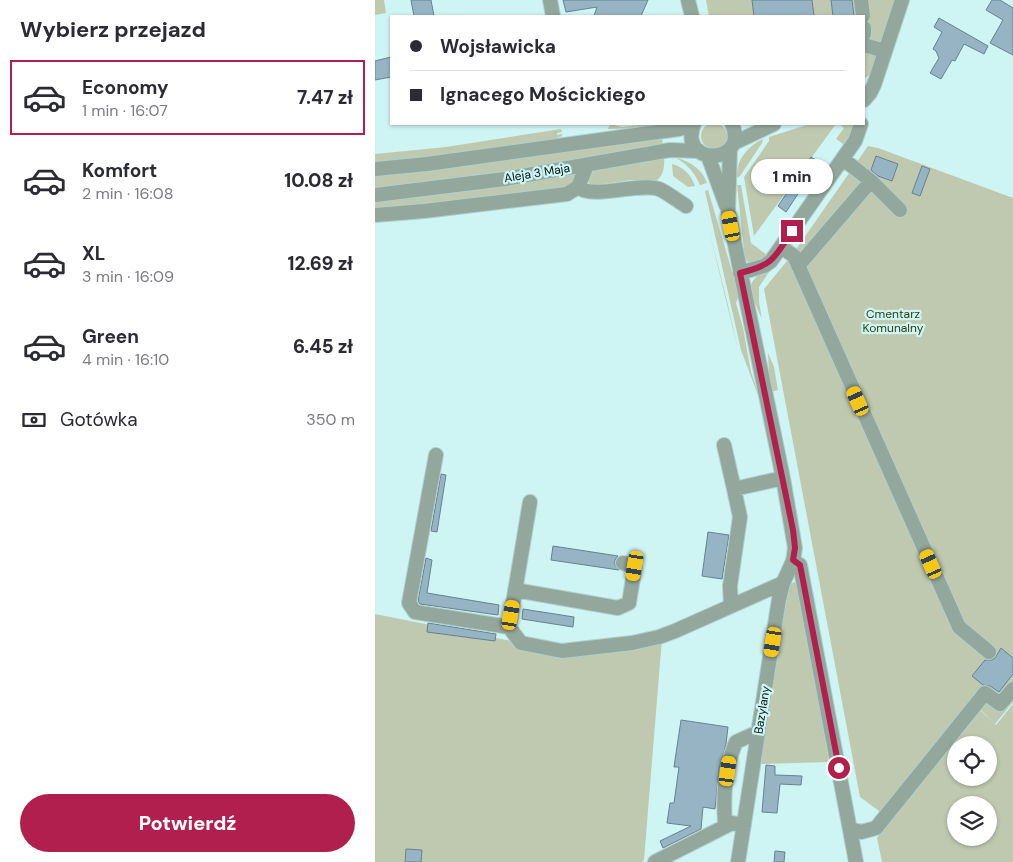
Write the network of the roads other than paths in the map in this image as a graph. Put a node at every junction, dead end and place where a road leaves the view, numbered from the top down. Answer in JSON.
{"nodes":[{"id":1,"x":550,"y":0,"type":"edge"},
{"id":2,"x":689,"y":0,"type":"edge"},
{"id":3,"x":861,"y":0,"type":"edge"},
{"id":4,"x":902,"y":0,"type":"edge"},
{"id":5,"x":553,"y":15,"type":"edge"},
{"id":6,"x":692,"y":15,"type":"edge"},
{"id":7,"x":863,"y":15,"type":"edge"},
{"id":8,"x":865,"y":45,"type":"edge"},
{"id":9,"x":885,"y":51,"type":"junction"},
{"id":10,"x":865,"y":99,"type":"edge"},
{"id":11,"x":691,"y":125,"type":"edge"},
{"id":12,"x":694,"y":125,"type":"edge"},
{"id":13,"x":732,"y":125,"type":"edge"},
{"id":14,"x":772,"y":125,"type":"edge"},
{"id":15,"x":861,"y":125,"type":"edge"},
{"id":16,"x":732,"y":146,"type":"junction"},
{"id":17,"x":704,"y":154,"type":"junction"},
{"id":18,"x":843,"y":159,"type":"junction"},
{"id":19,"x":587,"y":165,"type":"junction"},
{"id":20,"x":375,"y":169,"type":"edge"},
{"id":21,"x":871,"y":181,"type":"junction"},
{"id":22,"x":577,"y":188,"type":"junction"},
{"id":23,"x":375,"y":195,"type":"edge"},
{"id":24,"x":686,"y":206,"type":"dead end"},
{"id":25,"x":900,"y":210,"type":"dead end"},
{"id":26,"x":728,"y":211,"type":"junction"},
{"id":27,"x":375,"y":215,"type":"edge"},
{"id":28,"x":781,"y":247,"type":"junction"},
{"id":29,"x":798,"y":266,"type":"junction"},
{"id":30,"x":740,"y":273,"type":"junction"},
{"id":31,"x":724,"y":445,"type":"dead end"},
{"id":32,"x":436,"y":455,"type":"dead end"},
{"id":33,"x":783,"y":478,"type":"junction"},
{"id":34,"x":734,"y":489,"type":"junction"},
{"id":35,"x":530,"y":502,"type":"dead end"},
{"id":36,"x":793,"y":560,"type":"junction"},
{"id":37,"x":623,"y":563,"type":"dead end"},
{"id":38,"x":783,"y":583,"type":"junction"},
{"id":39,"x":515,"y":590,"type":"junction"},
{"id":40,"x":731,"y":606,"type":"junction"},
{"id":41,"x":509,"y":627,"type":"junction"},
{"id":42,"x":989,"y":652,"type":"dead end"},
{"id":43,"x":1013,"y":689,"type":"edge"},
{"id":44,"x":758,"y":732,"type":"junction"},
{"id":45,"x":738,"y":824,"type":"junction"},
{"id":46,"x":850,"y":829,"type":"junction"},
{"id":47,"x":655,"y":862,"type":"edge"},
{"id":48,"x":738,"y":862,"type":"edge"},
{"id":49,"x":856,"y":862,"type":"edge"}],
"edges":[{"from":1,"to":5,"type":"street"},
{"from":2,"to":6,"type":"street"},
{"from":3,"to":7,"type":"street"},
{"from":4,"to":9,"type":"street"},
{"from":8,"to":9,"type":"street"},
{"from":9,"to":10,"type":"street"},
{"from":11,"to":20,"type":"street","name":"Aleja 3 Maja"},
{"from":12,"to":17,"type":"street"},
{"from":13,"to":16,"type":"street"},
{"from":14,"to":16,"type":"street"},
{"from":15,"to":18,"type":"street"},
{"from":16,"to":17,"type":"street","name":"Aleja 3 Maja"},
{"from":16,"to":26,"type":"street"},
{"from":17,"to":19,"type":"street","name":"Aleja 3 Maja"},
{"from":17,"to":26,"type":"street"},
{"from":18,"to":21,"type":"street"},
{"from":18,"to":28,"type":"street"},
{"from":19,"to":22,"type":"street"},
{"from":19,"to":23,"type":"street","name":"Aleja 3 Maja"},
{"from":21,"to":25,"type":"street"},
{"from":21,"to":29,"type":"street"},
{"from":22,"to":24,"type":"street"},
{"from":22,"to":27,"type":"street"},
{"from":26,"to":30,"type":"street"},
{"from":28,"to":29,"type":"street"},
{"from":28,"to":30,"type":"street"},
{"from":29,"to":42,"type":"street"},
{"from":30,"to":33,"type":"street"},
{"from":31,"to":34,"type":"street"},
{"from":32,"to":41,"type":"street"},
{"from":33,"to":34,"type":"street"},
{"from":33,"to":36,"type":"street"},
{"from":34,"to":40,"type":"street"},
{"from":35,"to":39,"type":"street"},
{"from":36,"to":38,"type":"street","name":"Bazylany"},
{"from":36,"to":46,"type":"street"},
{"from":37,"to":39,"type":"street"},
{"from":38,"to":40,"type":"street"},
{"from":38,"to":44,"type":"street","name":"Bazylany"},
{"from":39,"to":41,"type":"street"},
{"from":40,"to":41,"type":"street"},
{"from":43,"to":46,"type":"street"},
{"from":44,"to":45,"type":"street","name":"Bazylany"},
{"from":44,"to":45,"type":"street"},
{"from":45,"to":47,"type":"street"},
{"from":45,"to":48,"type":"street","name":"Bazylany"},
{"from":46,"to":49,"type":"street"}]}
